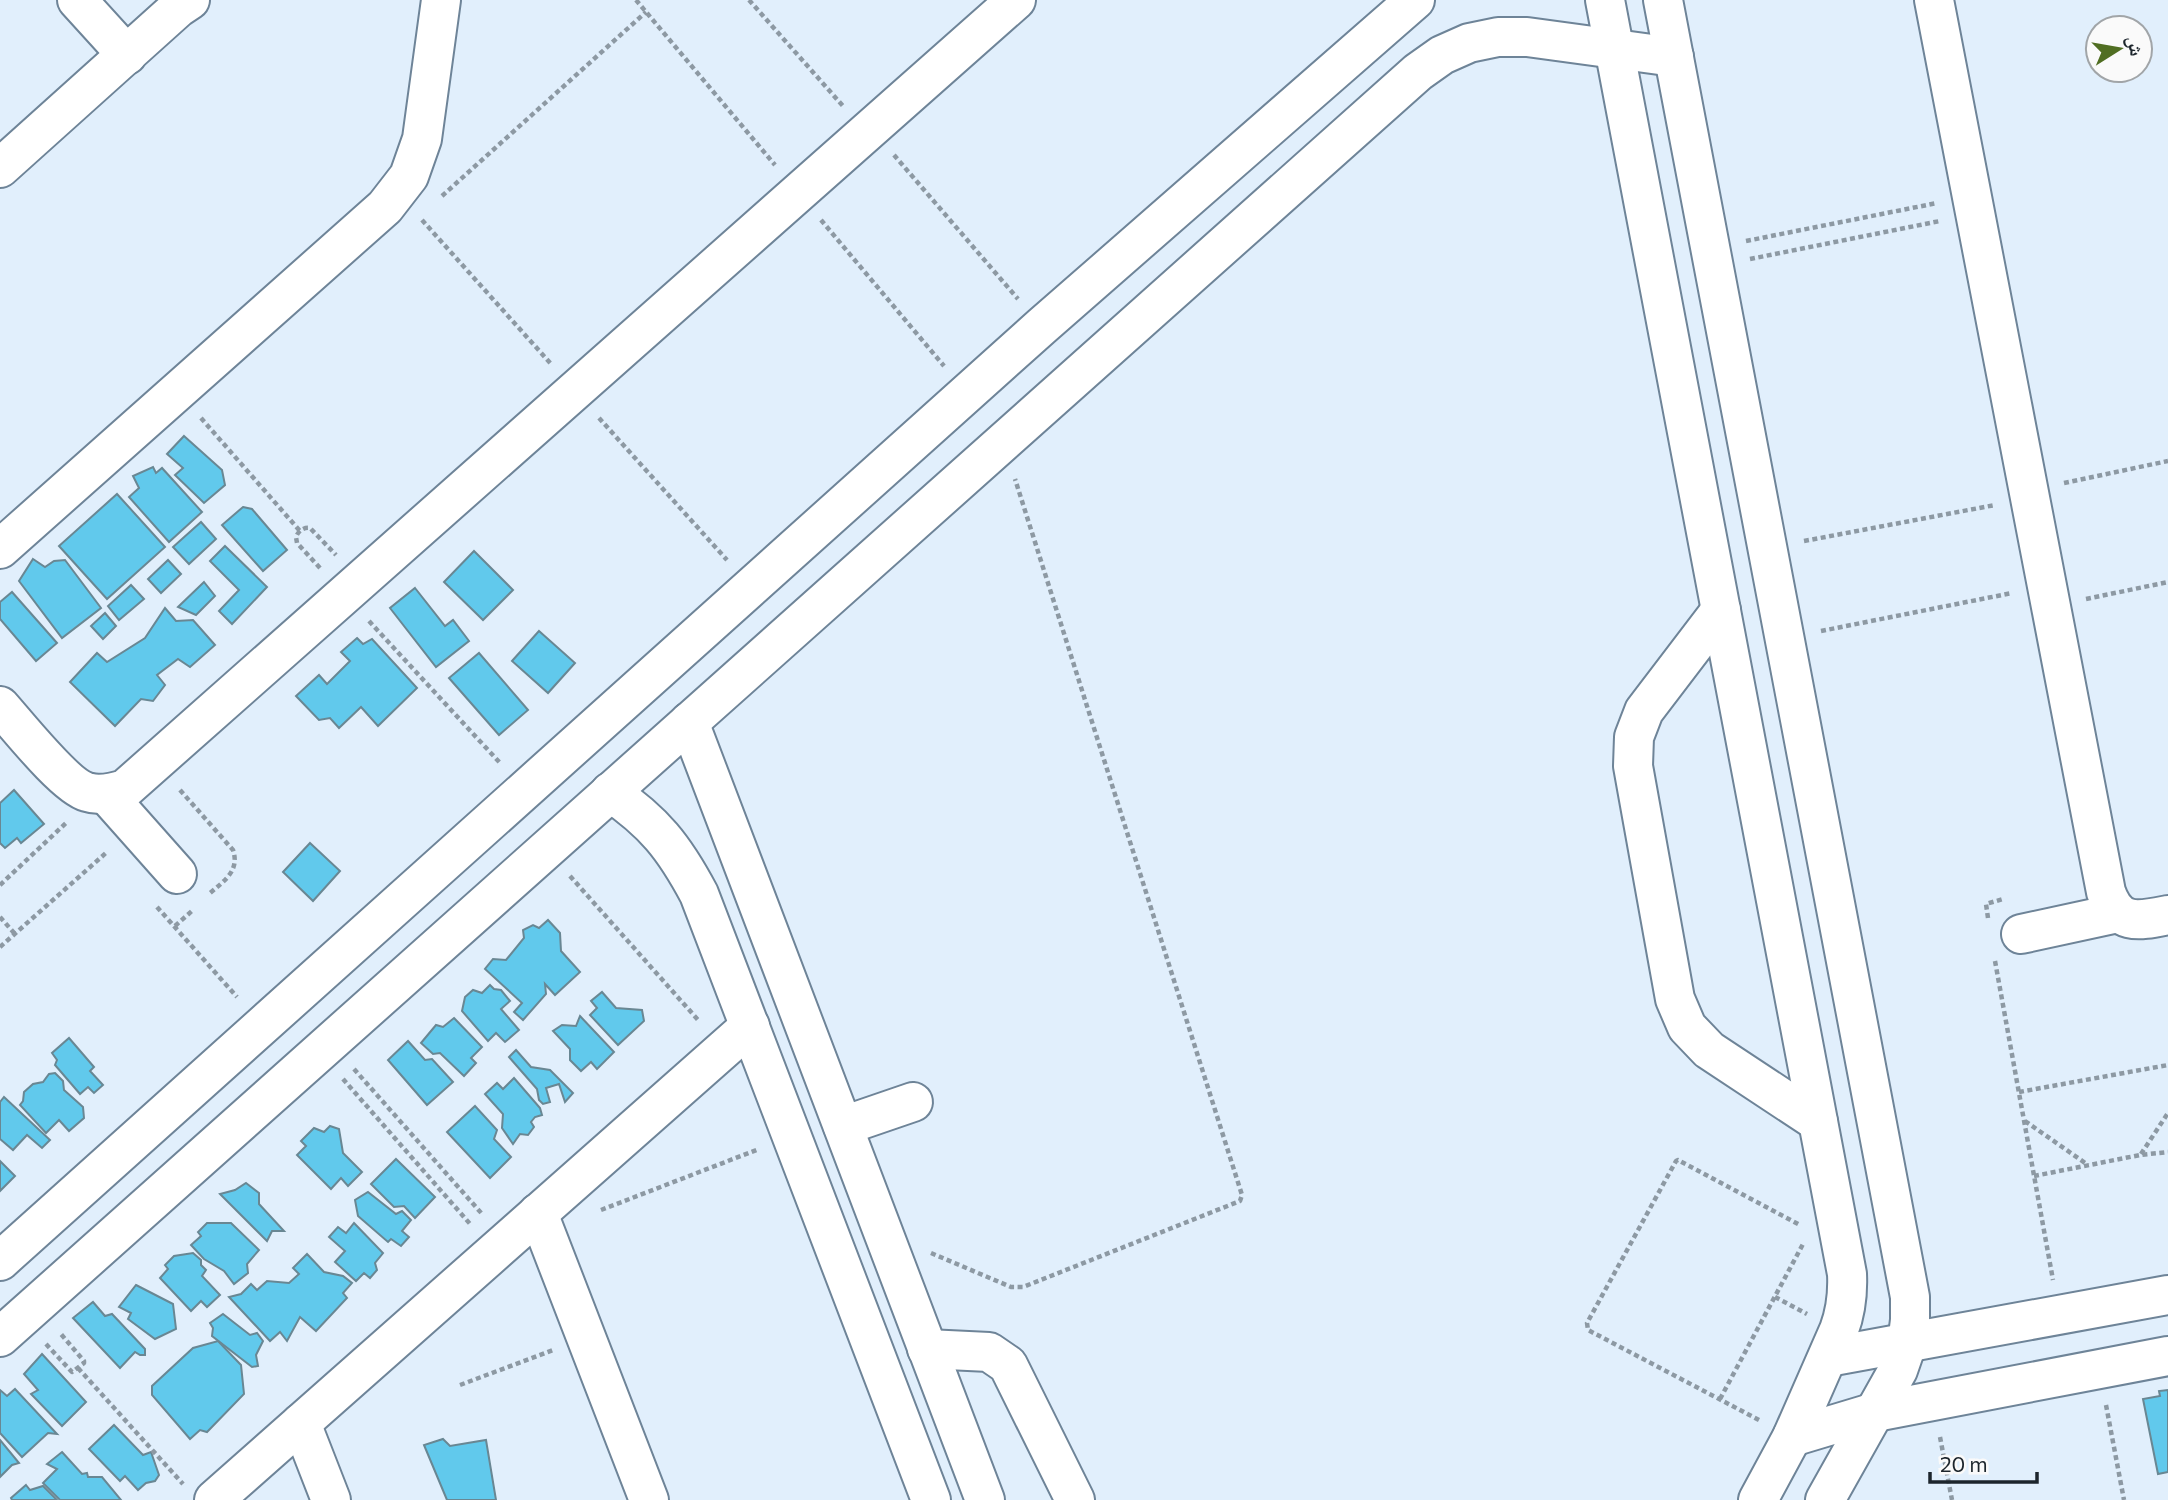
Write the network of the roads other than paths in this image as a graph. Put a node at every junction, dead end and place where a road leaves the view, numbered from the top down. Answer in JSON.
{"nodes":[{"id":1,"x":78,"y":0,"type":"edge"},
{"id":2,"x":190,"y":0,"type":"edge"},
{"id":3,"x":441,"y":0,"type":"edge"},
{"id":4,"x":1016,"y":0,"type":"edge"},
{"id":5,"x":1415,"y":0,"type":"edge"},
{"id":6,"x":1605,"y":0,"type":"edge"},
{"id":7,"x":1663,"y":0,"type":"edge"},
{"id":8,"x":1934,"y":0,"type":"edge"},
{"id":9,"x":1614,"y":49,"type":"junction"},
{"id":10,"x":127,"y":55,"type":"junction"},
{"id":11,"x":1674,"y":57,"type":"junction"},
{"id":12,"x":0,"y":168,"type":"edge"},
{"id":13,"x":809,"y":534,"type":"junction"},
{"id":14,"x":0,"y":549,"type":"edge"},
{"id":15,"x":850,"y":577,"type":"junction"},
{"id":16,"x":1721,"y":610,"type":"junction"},
{"id":17,"x":0,"y":706,"type":"edge"},
{"id":18,"x":689,"y":722,"type":"junction"},
{"id":19,"x":610,"y":792,"type":"junction"},
{"id":20,"x":92,"y":797,"type":"junction"},
{"id":21,"x":163,"y":886,"type":"road end"},
{"id":22,"x":398,"y":903,"type":"junction"},
{"id":23,"x":2118,"y":913,"type":"junction"},
{"id":24,"x":2168,"y":915,"type":"edge"},
{"id":25,"x":2002,"y":939,"type":"road end"},
{"id":26,"x":438,"y":946,"type":"junction"},
{"id":27,"x":737,"y":1037,"type":"junction"},
{"id":28,"x":913,"y":1102,"type":"dead end"},
{"id":29,"x":1818,"y":1122,"type":"junction"},
{"id":30,"x":843,"y":1126,"type":"junction"},
{"id":31,"x":538,"y":1213,"type":"junction"},
{"id":32,"x":0,"y":1261,"type":"edge"},
{"id":33,"x":2168,"y":1295,"type":"edge"},
{"id":34,"x":19,"y":1320,"type":"edge"},
{"id":35,"x":1907,"y":1344,"type":"junction"},
{"id":36,"x":927,"y":1349,"type":"junction"},
{"id":37,"x":2168,"y":1356,"type":"edge"},
{"id":38,"x":1828,"y":1357,"type":"junction"},
{"id":39,"x":1875,"y":1412,"type":"junction"},
{"id":40,"x":301,"y":1423,"type":"junction"},
{"id":41,"x":1792,"y":1437,"type":"junction"},
{"id":42,"x":201,"y":1495,"type":"edge"},
{"id":43,"x":331,"y":1500,"type":"edge"},
{"id":44,"x":649,"y":1500,"type":"edge"},
{"id":45,"x":931,"y":1500,"type":"edge"},
{"id":46,"x":985,"y":1500,"type":"edge"},
{"id":47,"x":1075,"y":1500,"type":"edge"},
{"id":48,"x":1758,"y":1500,"type":"edge"},
{"id":49,"x":1825,"y":1500,"type":"edge"}],
"edges":[{"from":1,"to":10,"type":"street"},
{"from":2,"to":10,"type":"street"},
{"from":3,"to":14,"type":"street"},
{"from":4,"to":20,"type":"street"},
{"from":5,"to":13,"type":"street"},
{"from":6,"to":9,"type":"street"},
{"from":7,"to":11,"type":"street"},
{"from":8,"to":23,"type":"street"},
{"from":9,"to":11,"type":"street"},
{"from":9,"to":15,"type":"street"},
{"from":9,"to":16,"type":"street"},
{"from":10,"to":12,"type":"street"},
{"from":11,"to":35,"type":"street"},
{"from":13,"to":15,"type":"street"},
{"from":13,"to":22,"type":"street"},
{"from":15,"to":18,"type":"street"},
{"from":16,"to":29,"type":"street"},
{"from":16,"to":29,"type":"street"},
{"from":17,"to":20,"type":"street"},
{"from":18,"to":19,"type":"street"},
{"from":18,"to":30,"type":"street"},
{"from":19,"to":26,"type":"street"},
{"from":19,"to":27,"type":"street"},
{"from":20,"to":21,"type":"street"},
{"from":22,"to":26,"type":"street"},
{"from":22,"to":32,"type":"street"},
{"from":23,"to":24,"type":"street"},
{"from":23,"to":25,"type":"street"},
{"from":26,"to":34,"type":"street"},
{"from":27,"to":31,"type":"street"},
{"from":27,"to":45,"type":"street"},
{"from":28,"to":30,"type":"street"},
{"from":29,"to":38,"type":"street"},
{"from":30,"to":36,"type":"street"},
{"from":31,"to":40,"type":"street"},
{"from":31,"to":44,"type":"street"},
{"from":33,"to":35,"type":"street"},
{"from":35,"to":38,"type":"street"},
{"from":35,"to":39,"type":"street"},
{"from":36,"to":46,"type":"street"},
{"from":36,"to":47,"type":"street"},
{"from":37,"to":39,"type":"street"},
{"from":38,"to":41,"type":"street"},
{"from":39,"to":41,"type":"street"},
{"from":39,"to":49,"type":"street"},
{"from":40,"to":42,"type":"street"},
{"from":40,"to":43,"type":"street"},
{"from":41,"to":48,"type":"street"}]}
